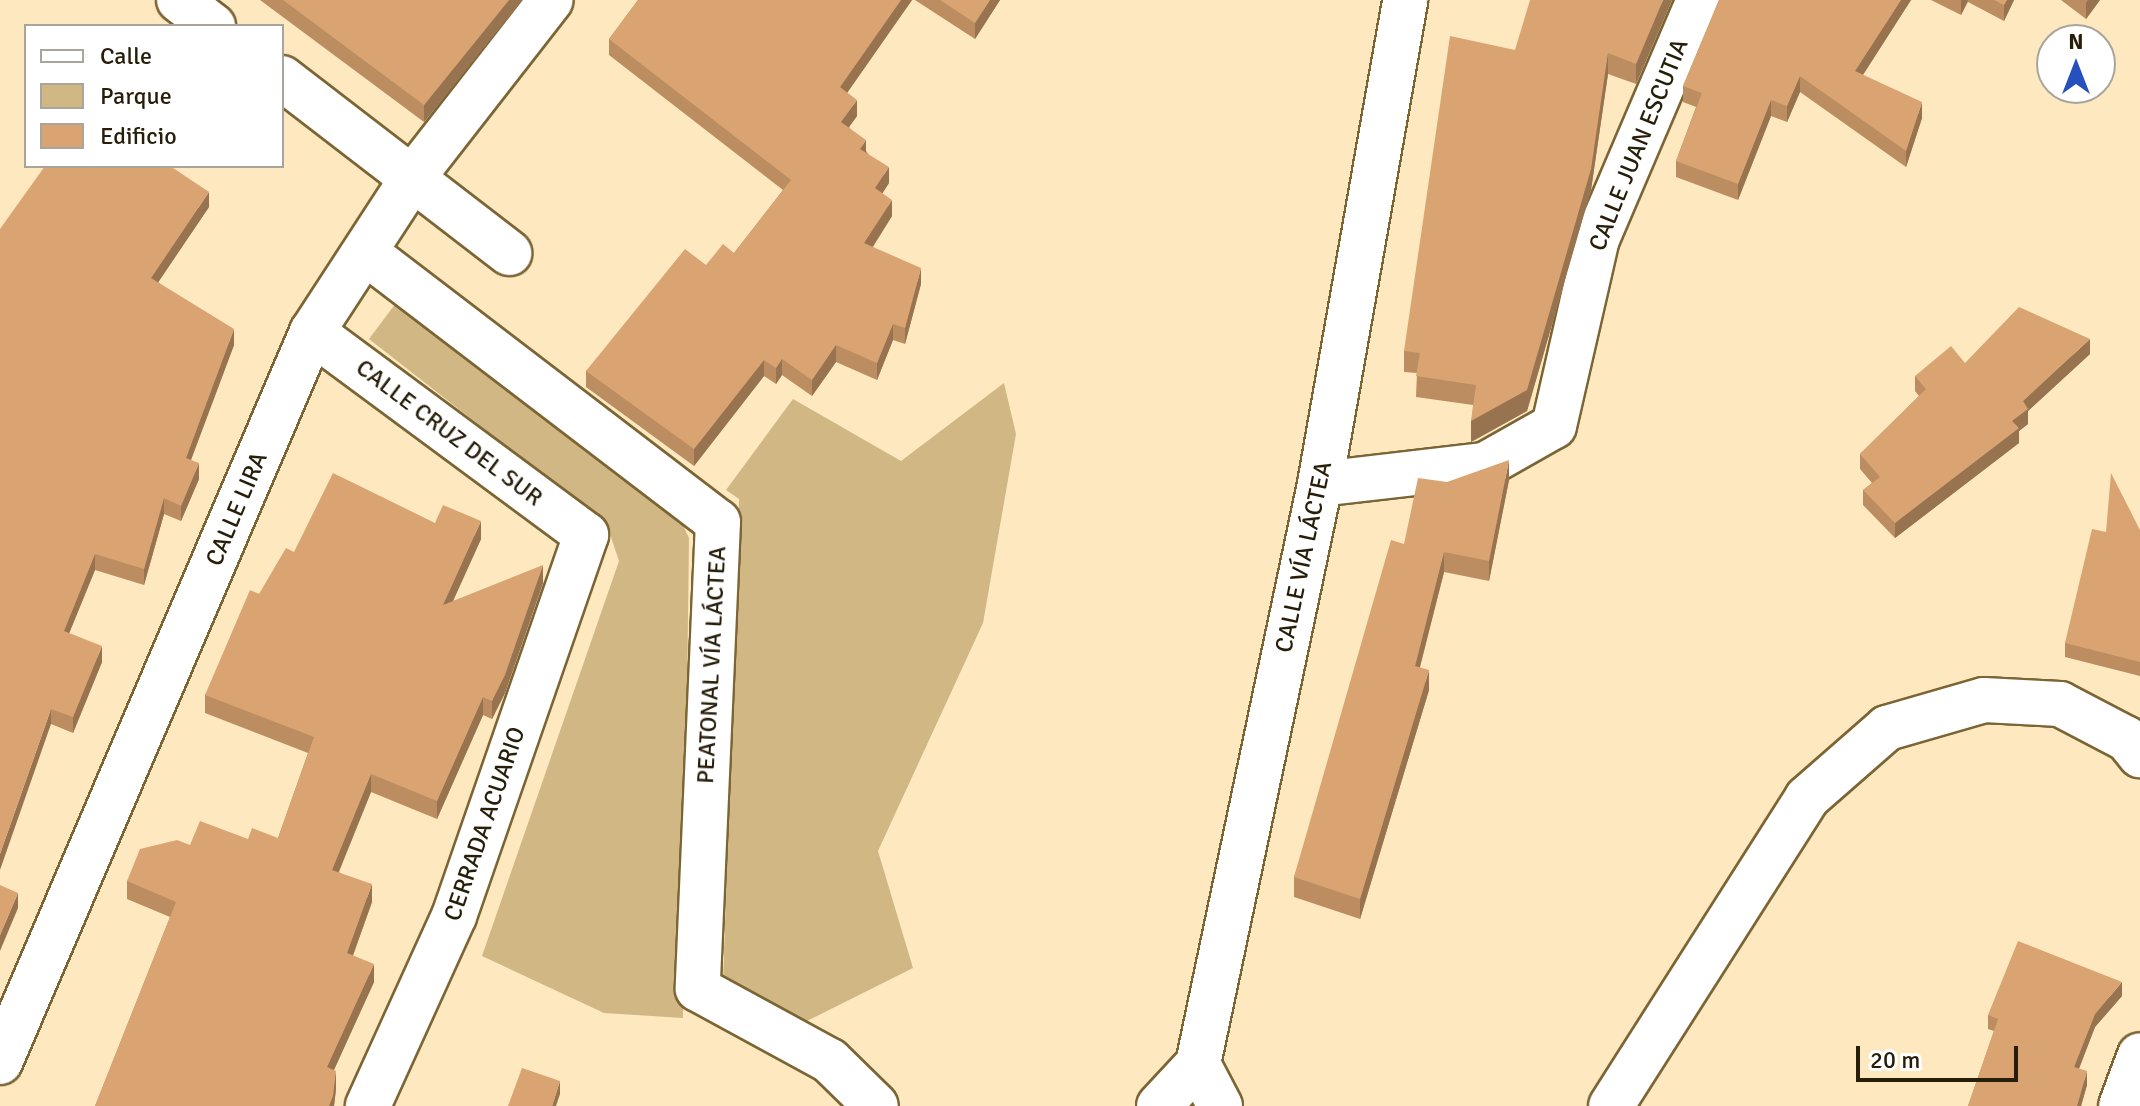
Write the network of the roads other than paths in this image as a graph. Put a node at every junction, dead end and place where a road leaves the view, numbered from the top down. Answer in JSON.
{"nodes":[{"id":1,"x":179,"y":0,"type":"edge"},
{"id":2,"x":551,"y":0,"type":"edge"},
{"id":3,"x":1405,"y":0,"type":"edge"},
{"id":4,"x":1699,"y":0,"type":"edge"},
{"id":5,"x":210,"y":24,"type":"edge"},
{"id":6,"x":284,"y":80,"type":"edge"},
{"id":7,"x":413,"y":177,"type":"junction"},
{"id":8,"x":366,"y":253,"type":"junction"},
{"id":9,"x":509,"y":253,"type":"dead end"},
{"id":10,"x":312,"y":332,"type":"junction"},
{"id":11,"x":1320,"y":484,"type":"junction"},
{"id":12,"x":586,"y":535,"type":"joint"},
{"id":13,"x":2140,"y":755,"type":"edge"},
{"id":14,"x":2140,"y":1055,"type":"edge"},
{"id":15,"x":0,"y":1062,"type":"edge"},
{"id":16,"x":1198,"y":1064,"type":"junction"},
{"id":17,"x":368,"y":1106,"type":"edge"},
{"id":18,"x":876,"y":1106,"type":"edge"},
{"id":19,"x":1159,"y":1106,"type":"edge"},
{"id":20,"x":1220,"y":1106,"type":"edge"},
{"id":21,"x":1611,"y":1106,"type":"edge"},
{"id":22,"x":2121,"y":1106,"type":"edge"}],
"edges":[{"from":1,"to":5,"type":"street"},
{"from":2,"to":7,"type":"street","name":"CALLE LIRA"},
{"from":3,"to":11,"type":"street","name":"CALLE VÍA LÁCTEA"},
{"from":4,"to":11,"type":"street","name":"CALLE JUAN ESCUTIA"},
{"from":6,"to":7,"type":"street"},
{"from":7,"to":8,"type":"street","name":"CALLE LIRA"},
{"from":7,"to":9,"type":"street"},
{"from":8,"to":10,"type":"street","name":"CALLE LIRA"},
{"from":8,"to":18,"type":"street","name":"PEATONAL VÍA LÁCTEA"},
{"from":10,"to":12,"type":"street","name":"CALLE CRUZ DEL SUR"},
{"from":10,"to":15,"type":"street","name":"CALLE LIRA"},
{"from":11,"to":16,"type":"street","name":"CALLE VÍA LÁCTEA"},
{"from":12,"to":17,"type":"street","name":"CERRADA ACUARIO"},
{"from":13,"to":21,"type":"street"},
{"from":14,"to":22,"type":"street"},
{"from":16,"to":19,"type":"street"},
{"from":16,"to":20,"type":"street"}]}
